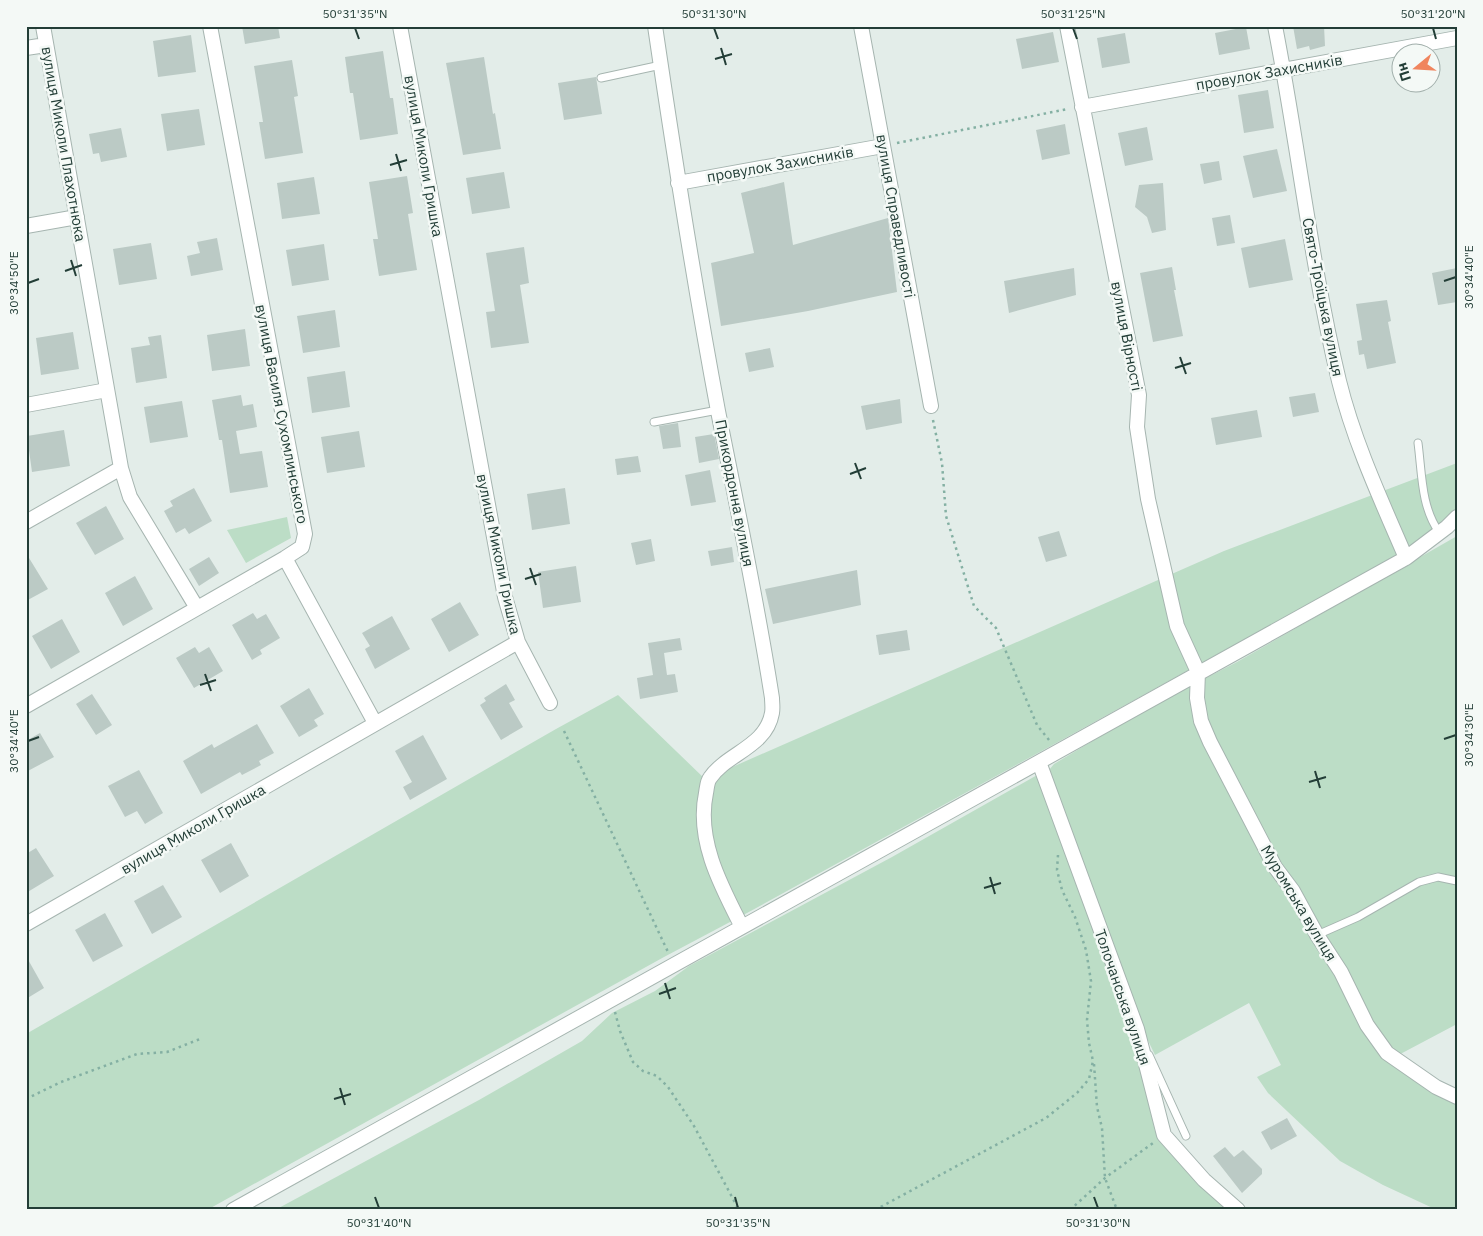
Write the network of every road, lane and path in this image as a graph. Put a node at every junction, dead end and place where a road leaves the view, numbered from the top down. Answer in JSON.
{"nodes":[{"id":1,"x":43,"y":26,"type":"edge"},
{"id":2,"x":210,"y":26,"type":"edge"},
{"id":3,"x":400,"y":26,"type":"edge"},
{"id":4,"x":655,"y":26,"type":"edge"},
{"id":5,"x":861,"y":26,"type":"edge"},
{"id":6,"x":1067,"y":26,"type":"edge"},
{"id":7,"x":1275,"y":26,"type":"edge"},
{"id":8,"x":1457,"y":38,"type":"edge"},
{"id":9,"x":46,"y":45,"type":"junction"},
{"id":10,"x":26,"y":48,"type":"edge"},
{"id":11,"x":661,"y":65,"type":"junction"},
{"id":12,"x":1284,"y":69,"type":"junction"},
{"id":13,"x":600,"y":78,"type":"dead end"},
{"id":14,"x":1082,"y":107,"type":"junction"},
{"id":15,"x":883,"y":146,"type":"junction"},
{"id":16,"x":678,"y":182,"type":"junction"},
{"id":17,"x":77,"y":218,"type":"junction"},
{"id":18,"x":26,"y":226,"type":"edge"},
{"id":19,"x":107,"y":390,"type":"junction"},
{"id":20,"x":26,"y":406,"type":"edge"},
{"id":21,"x":931,"y":406,"type":"joint"},
{"id":22,"x":718,"y":410,"type":"junction"},
{"id":23,"x":654,"y":422,"type":"dead end"},
{"id":24,"x":1418,"y":443,"type":"dead end"},
{"id":25,"x":121,"y":468,"type":"junction"},
{"id":26,"x":1457,"y":517,"type":"edge"},
{"id":27,"x":26,"y":522,"type":"edge"},
{"id":28,"x":1439,"y":532,"type":"junction"},
{"id":29,"x":286,"y":558,"type":"junction"},
{"id":30,"x":1406,"y":558,"type":"junction"},
{"id":31,"x":198,"y":608,"type":"junction"},
{"id":32,"x":518,"y":642,"type":"junction"},
{"id":33,"x":1198,"y":672,"type":"junction"},
{"id":34,"x":550,"y":703,"type":"dead end"},
{"id":35,"x":26,"y":706,"type":"edge"},
{"id":36,"x":375,"y":724,"type":"junction"},
{"id":37,"x":564,"y":731,"type":"dead end"},
{"id":38,"x":1058,"y":752,"type":"junction"},
{"id":39,"x":1040,"y":762,"type":"junction"},
{"id":40,"x":1058,"y":851,"type":"dead end"},
{"id":41,"x":1457,"y":881,"type":"edge"},
{"id":42,"x":26,"y":924,"type":"edge"},
{"id":43,"x":742,"y":926,"type":"junction"},
{"id":44,"x":1317,"y":936,"type":"junction"},
{"id":45,"x":674,"y":964,"type":"junction"},
{"id":46,"x":612,"y":999,"type":"junction"},
{"id":47,"x":1137,"y":1029,"type":"junction"},
{"id":48,"x":200,"y":1039,"type":"dead end"},
{"id":49,"x":1093,"y":1061,"type":"junction"},
{"id":50,"x":1457,"y":1097,"type":"edge"},
{"id":51,"x":26,"y":1099,"type":"edge"},
{"id":52,"x":1164,"y":1135,"type":"junction"},
{"id":53,"x":1186,"y":1136,"type":"dead end"},
{"id":54,"x":1105,"y":1178,"type":"junction"},
{"id":55,"x":233,"y":1210,"type":"edge"},
{"id":56,"x":739,"y":1210,"type":"edge"},
{"id":57,"x":875,"y":1210,"type":"edge"},
{"id":58,"x":1070,"y":1210,"type":"edge"},
{"id":59,"x":1117,"y":1210,"type":"edge"},
{"id":60,"x":1238,"y":1210,"type":"edge"}],
"edges":[{"from":1,"to":9,"type":"street","name":"вулиця Миколи Плахотнюка"},
{"from":2,"to":29,"type":"street","name":"вулиця Василя Сухомлинського"},
{"from":3,"to":32,"type":"street","name":"вулиця Миколи Гришка"},
{"from":4,"to":11,"type":"street","name":"Прикордонна вулиця"},
{"from":5,"to":15,"type":"street","name":"вулиця Справедливості"},
{"from":6,"to":14,"type":"street","name":"вулиця Вірності"},
{"from":7,"to":12,"type":"street","name":"Свято-Троїцька вулиця"},
{"from":8,"to":12,"type":"street","name":"провулок Захисників"},
{"from":9,"to":10,"type":"street"},
{"from":9,"to":17,"type":"street","name":"вулиця Миколи Плахотнюка"},
{"from":11,"to":13,"type":"lane"},
{"from":11,"to":16,"type":"street","name":"Прикордонна вулиця"},
{"from":12,"to":14,"type":"street","name":"провулок Захисників"},
{"from":12,"to":30,"type":"street","name":"Свято-Троїцька вулиця"},
{"from":14,"to":15,"type":"path"},
{"from":14,"to":33,"type":"street","name":"вулиця Вірності"},
{"from":15,"to":16,"type":"street","name":"провулок Захисників"},
{"from":15,"to":21,"type":"street","name":"вулиця Справедливості"},
{"from":16,"to":22,"type":"street","name":"Прикордонна вулиця"},
{"from":17,"to":18,"type":"street"},
{"from":17,"to":19,"type":"street","name":"вулиця Миколи Плахотнюка"},
{"from":19,"to":20,"type":"street"},
{"from":19,"to":25,"type":"street","name":"вулиця Миколи Плахотнюка"},
{"from":21,"to":38,"type":"path"},
{"from":22,"to":23,"type":"lane"},
{"from":22,"to":43,"type":"street","name":"Прикордонна вулиця"},
{"from":24,"to":28,"type":"lane"},
{"from":25,"to":27,"type":"street"},
{"from":25,"to":31,"type":"street","name":"вулиця Миколи Плахотнюка"},
{"from":26,"to":28,"type":"street"},
{"from":28,"to":30,"type":"street"},
{"from":29,"to":31,"type":"street","name":"вулиця Василя Сухомлинського"},
{"from":29,"to":36,"type":"street"},
{"from":30,"to":33,"type":"street"},
{"from":31,"to":35,"type":"street","name":"вулиця Василя Сухомлинського"},
{"from":32,"to":34,"type":"street"},
{"from":32,"to":36,"type":"street","name":"вулиця Миколи Гришка"},
{"from":33,"to":38,"type":"street"},
{"from":33,"to":44,"type":"street","name":"Муромська вулиця"},
{"from":36,"to":42,"type":"street","name":"вулиця Миколи Гришка"},
{"from":37,"to":45,"type":"path"},
{"from":38,"to":39,"type":"street"},
{"from":39,"to":43,"type":"street"},
{"from":39,"to":47,"type":"street","name":"Толочанська вулиця"},
{"from":40,"to":49,"type":"path"},
{"from":41,"to":44,"type":"lane"},
{"from":43,"to":45,"type":"street"},
{"from":44,"to":50,"type":"street","name":"Муромська вулиця"},
{"from":45,"to":46,"type":"street"},
{"from":46,"to":55,"type":"street"},
{"from":46,"to":56,"type":"path"},
{"from":47,"to":52,"type":"street","name":"Толочанська вулиця"},
{"from":47,"to":53,"type":"lane"},
{"from":48,"to":51,"type":"path"},
{"from":49,"to":54,"type":"path"},
{"from":49,"to":57,"type":"path"},
{"from":52,"to":54,"type":"path"},
{"from":52,"to":60,"type":"street","name":"Толочанська вулиця"},
{"from":54,"to":58,"type":"path"},
{"from":54,"to":59,"type":"path"}]}
